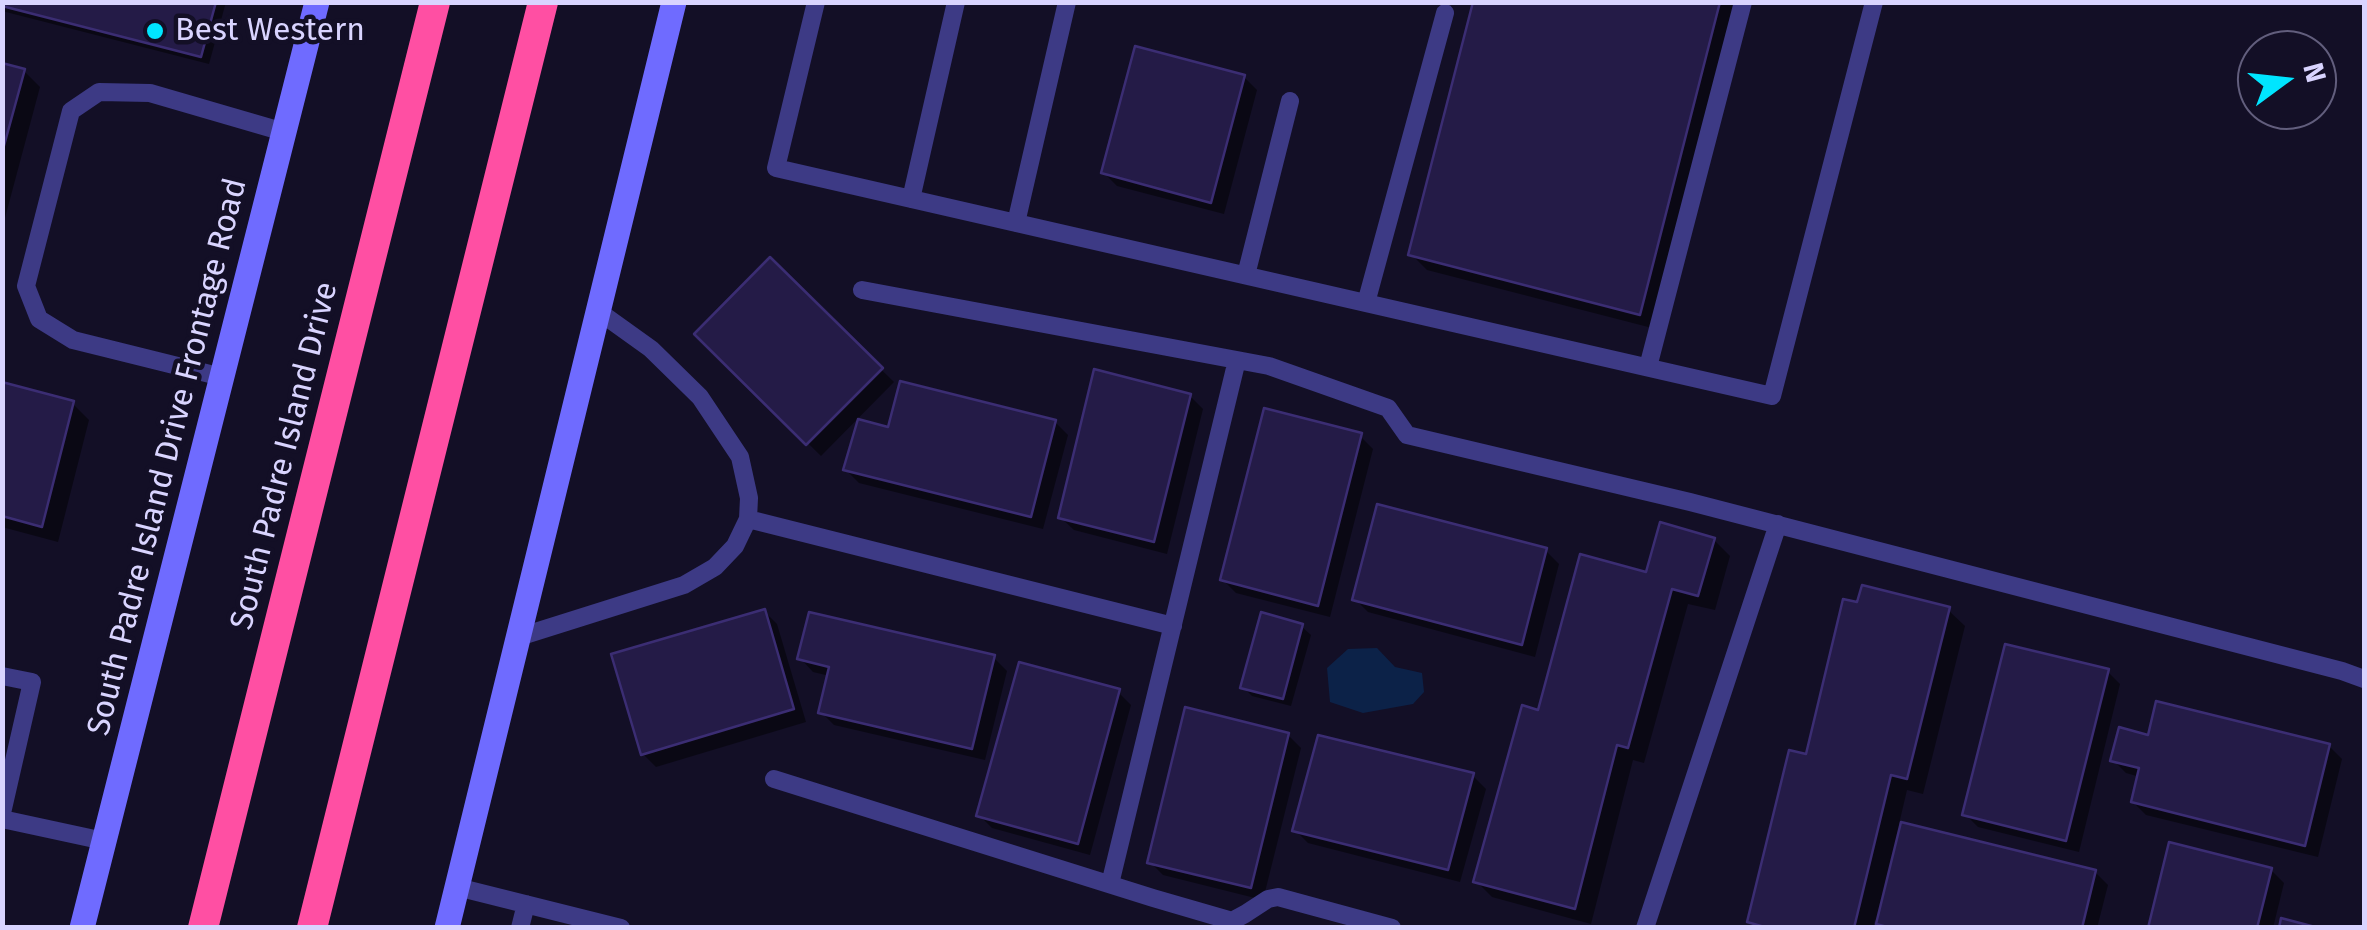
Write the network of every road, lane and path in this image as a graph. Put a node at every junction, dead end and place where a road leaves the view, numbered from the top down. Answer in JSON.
{"nodes":[{"id":1,"x":317,"y":2,"type":"edge"},
{"id":2,"x":435,"y":2,"type":"edge"},
{"id":3,"x":543,"y":2,"type":"edge"},
{"id":4,"x":674,"y":2,"type":"edge"},
{"id":5,"x":816,"y":2,"type":"edge"},
{"id":6,"x":956,"y":2,"type":"edge"},
{"id":7,"x":1067,"y":2,"type":"edge"},
{"id":8,"x":1743,"y":2,"type":"edge"},
{"id":9,"x":1874,"y":2,"type":"edge"},
{"id":10,"x":1444,"y":13,"type":"dead end"},
{"id":11,"x":1290,"y":101,"type":"dead end"},
{"id":12,"x":284,"y":132,"type":"junction"},
{"id":13,"x":911,"y":198,"type":"junction"},
{"id":14,"x":1016,"y":222,"type":"junction"},
{"id":15,"x":1246,"y":276,"type":"junction"},
{"id":16,"x":862,"y":290,"type":"dead end"},
{"id":17,"x":1366,"y":303,"type":"junction"},
{"id":18,"x":598,"y":310,"type":"junction"},
{"id":19,"x":1237,"y":360,"type":"junction"},
{"id":20,"x":1648,"y":367,"type":"junction"},
{"id":21,"x":222,"y":376,"type":"junction"},
{"id":22,"x":748,"y":520,"type":"junction"},
{"id":23,"x":1778,"y":524,"type":"junction"},
{"id":24,"x":1173,"y":626,"type":"junction"},
{"id":25,"x":518,"y":636,"type":"junction"},
{"id":26,"x":2,"y":676,"type":"edge"},
{"id":27,"x":2364,"y":680,"type":"edge"},
{"id":28,"x":774,"y":779,"type":"dead end"},
{"id":29,"x":2,"y":816,"type":"edge"},
{"id":30,"x":104,"y":842,"type":"junction"},
{"id":31,"x":1110,"y":884,"type":"junction"},
{"id":32,"x":457,"y":887,"type":"junction"},
{"id":33,"x":526,"y":904,"type":"junction"},
{"id":34,"x":82,"y":928,"type":"edge"},
{"id":35,"x":202,"y":928,"type":"edge"},
{"id":36,"x":312,"y":928,"type":"edge"},
{"id":37,"x":447,"y":928,"type":"edge"},
{"id":38,"x":520,"y":928,"type":"edge"},
{"id":39,"x":620,"y":928,"type":"edge"},
{"id":40,"x":1392,"y":928,"type":"edge"},
{"id":41,"x":1645,"y":928,"type":"edge"}],
"edges":[{"from":1,"to":12,"type":"main road","name":"South Padre Island Drive Frontage Road"},
{"from":2,"to":35,"type":"highway","name":"South Padre Island Drive"},
{"from":3,"to":36,"type":"highway"},
{"from":4,"to":18,"type":"main road"},
{"from":5,"to":13,"type":"lane"},
{"from":6,"to":13,"type":"lane"},
{"from":7,"to":14,"type":"lane"},
{"from":8,"to":20,"type":"lane"},
{"from":9,"to":20,"type":"lane"},
{"from":10,"to":17,"type":"lane"},
{"from":11,"to":15,"type":"lane"},
{"from":12,"to":21,"type":"main road","name":"South Padre Island Drive Frontage Road"},
{"from":12,"to":21,"type":"lane"},
{"from":13,"to":14,"type":"lane"},
{"from":14,"to":15,"type":"lane"},
{"from":15,"to":17,"type":"lane"},
{"from":16,"to":19,"type":"lane"},
{"from":17,"to":20,"type":"lane"},
{"from":18,"to":22,"type":"lane"},
{"from":18,"to":25,"type":"main road"},
{"from":19,"to":23,"type":"lane"},
{"from":19,"to":24,"type":"lane"},
{"from":21,"to":30,"type":"main road","name":"South Padre Island Drive Frontage Road"},
{"from":22,"to":24,"type":"lane"},
{"from":22,"to":25,"type":"lane"},
{"from":23,"to":27,"type":"lane"},
{"from":23,"to":41,"type":"lane"},
{"from":24,"to":31,"type":"lane"},
{"from":25,"to":32,"type":"main road"},
{"from":26,"to":29,"type":"lane"},
{"from":28,"to":31,"type":"lane"},
{"from":29,"to":30,"type":"lane"},
{"from":30,"to":34,"type":"main road","name":"South Padre Island Drive Frontage Road"},
{"from":31,"to":40,"type":"lane"},
{"from":32,"to":33,"type":"lane"},
{"from":32,"to":37,"type":"main road"},
{"from":33,"to":38,"type":"lane"},
{"from":33,"to":39,"type":"lane"}]}
